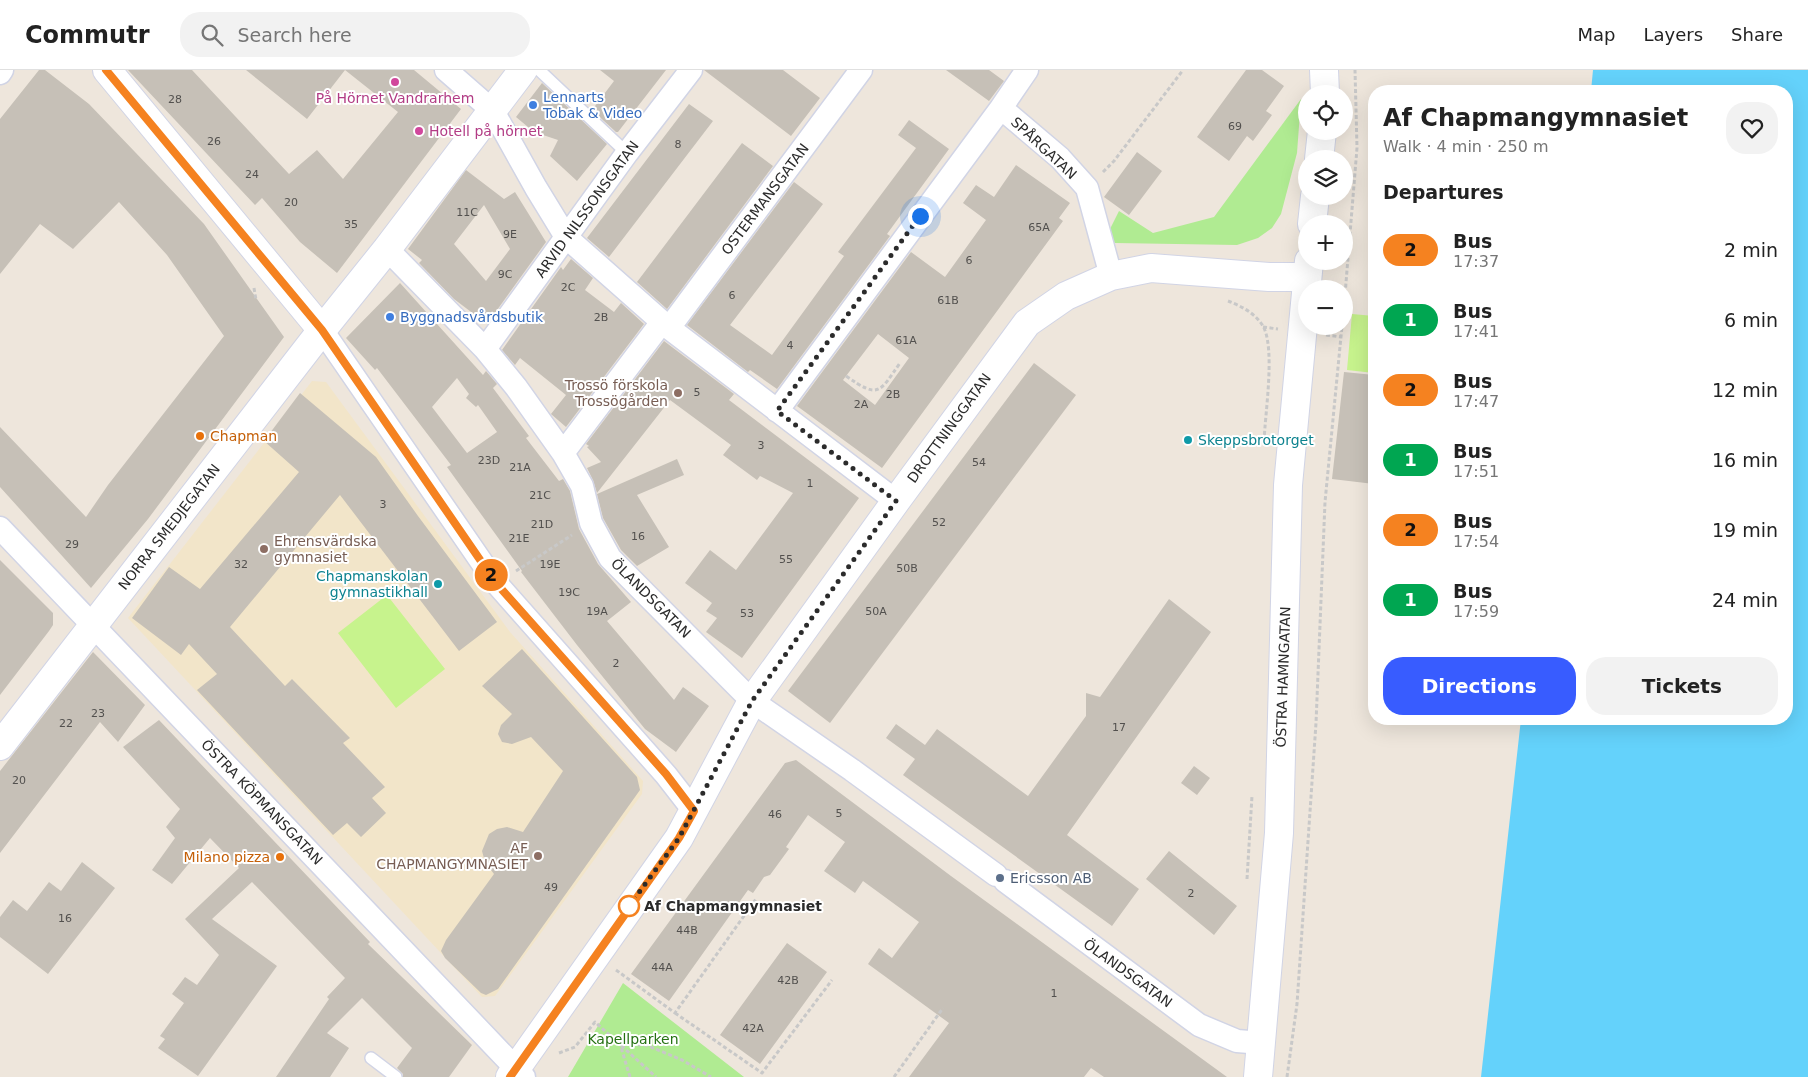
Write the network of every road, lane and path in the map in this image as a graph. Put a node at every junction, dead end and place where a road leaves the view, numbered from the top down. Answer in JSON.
{"nodes":[{"id":1,"x":106,"y":70,"type":"edge"},
{"id":2,"x":446,"y":70,"type":"edge"},
{"id":3,"x":523,"y":70,"type":"edge"},
{"id":4,"x":539,"y":70,"type":"edge"},
{"id":5,"x":690,"y":70,"type":"edge"},
{"id":6,"x":861,"y":70,"type":"edge"},
{"id":7,"x":1027,"y":70,"type":"edge"},
{"id":8,"x":1183,"y":70,"type":"edge"},
{"id":9,"x":1324,"y":70,"type":"edge"},
{"id":10,"x":1355,"y":70,"type":"edge"},
{"id":11,"x":1325,"y":85,"type":"edge"},
{"id":12,"x":1001,"y":108,"type":"junction"},
{"id":13,"x":493,"y":111,"type":"junction"},
{"id":14,"x":627,"y":153,"type":"junction"},
{"id":15,"x":1087,"y":188,"type":"junction"},
{"id":16,"x":566,"y":237,"type":"junction"},
{"id":17,"x":387,"y":249,"type":"junction"},
{"id":18,"x":1302,"y":270,"type":"edge"},
{"id":19,"x":1308,"y":270,"type":"edge"},
{"id":20,"x":1111,"y":276,"type":"junction"},
{"id":21,"x":1346,"y":280,"type":"edge"},
{"id":22,"x":1225,"y":300,"type":"dead end"},
{"id":23,"x":666,"y":325,"type":"junction"},
{"id":24,"x":322,"y":330,"type":"junction"},
{"id":25,"x":1341,"y":335,"type":"edge"},
{"id":26,"x":485,"y":349,"type":"junction"},
{"id":27,"x":900,"y":362,"type":"dead end"},
{"id":28,"x":846,"y":376,"type":"dead end"},
{"id":29,"x":777,"y":411,"type":"junction"},
{"id":30,"x":1264,"y":445,"type":"dead end"},
{"id":31,"x":563,"y":453,"type":"junction"},
{"id":32,"x":896,"y":501,"type":"junction"},
{"id":33,"x":591,"y":523,"type":"junction"},
{"id":34,"x":0,"y":528,"type":"edge"},
{"id":35,"x":496,"y":583,"type":"junction"},
{"id":36,"x":93,"y":625,"type":"junction"},
{"id":37,"x":752,"y":701,"type":"junction"},
{"id":38,"x":0,"y":746,"type":"edge"},
{"id":39,"x":1252,"y":792,"type":"dead end"},
{"id":40,"x":694,"y":811,"type":"junction"},
{"id":41,"x":1247,"y":882,"type":"dead end"},
{"id":42,"x":756,"y":899,"type":"dead end"},
{"id":43,"x":596,"y":955,"type":"junction"},
{"id":44,"x":832,"y":980,"type":"dead end"},
{"id":45,"x":943,"y":1008,"type":"dead end"},
{"id":46,"x":675,"y":1013,"type":"junction"},
{"id":47,"x":544,"y":1030,"type":"junction"},
{"id":48,"x":1262,"y":1043,"type":"junction"},
{"id":49,"x":620,"y":1044,"type":"junction"},
{"id":50,"x":371,"y":1058,"type":"dead end"},
{"id":51,"x":516,"y":1074,"type":"edge"},
{"id":52,"x":396,"y":1077,"type":"edge"},
{"id":53,"x":630,"y":1077,"type":"edge"},
{"id":54,"x":656,"y":1077,"type":"edge"},
{"id":55,"x":711,"y":1077,"type":"edge"},
{"id":56,"x":894,"y":1077,"type":"edge"},
{"id":57,"x":1258,"y":1077,"type":"edge"},
{"id":58,"x":1287,"y":1077,"type":"edge"}],
"edges":[{"from":1,"to":24,"type":"street"},
{"from":2,"to":13,"type":"street"},
{"from":3,"to":13,"type":"street","name":"NORRA SMEDJEGATAN"},
{"from":4,"to":14,"type":"lane"},
{"from":5,"to":14,"type":"street","name":"ARVID NILSSONSGATAN"},
{"from":6,"to":23,"type":"street","name":"OSTERMANSGATAN"},
{"from":7,"to":12,"type":"street"},
{"from":8,"to":15,"type":"path"},
{"from":9,"to":11,"type":"street"},
{"from":10,"to":21,"type":"path"},
{"from":12,"to":15,"type":"street","name":"SPÅRGATAN"},
{"from":12,"to":29,"type":"street"},
{"from":13,"to":16,"type":"street"},
{"from":13,"to":17,"type":"street","name":"NORRA SMEDJEGATAN"},
{"from":14,"to":16,"type":"street","name":"ARVID NILSSONSGATAN"},
{"from":15,"to":20,"type":"street","name":"SPÅRGATAN"},
{"from":16,"to":23,"type":"street"},
{"from":16,"to":26,"type":"street","name":"ARVID NILSSONSGATAN"},
{"from":17,"to":24,"type":"street","name":"NORRA SMEDJEGATAN"},
{"from":17,"to":26,"type":"street","name":"ÖLANDSGATAN"},
{"from":18,"to":20,"type":"street","name":"DROTTNINGGATAN"},
{"from":19,"to":48,"type":"street","name":"ÖSTRA HAMNGATAN"},
{"from":20,"to":32,"type":"street","name":"DROTTNINGGATAN"},
{"from":22,"to":30,"type":"path"},
{"from":23,"to":29,"type":"street"},
{"from":23,"to":31,"type":"street","name":"OSTERMANSGATAN"},
{"from":24,"to":35,"type":"street"},
{"from":24,"to":36,"type":"street","name":"NORRA SMEDJEGATAN"},
{"from":25,"to":58,"type":"path"},
{"from":26,"to":31,"type":"street","name":"ÖLANDSGATAN"},
{"from":27,"to":28,"type":"path"},
{"from":29,"to":32,"type":"street"},
{"from":31,"to":33,"type":"street","name":"ÖLANDSGATAN"},
{"from":32,"to":37,"type":"street","name":"DROTTNINGGATAN"},
{"from":33,"to":35,"type":"path"},
{"from":33,"to":37,"type":"street","name":"ÖLANDSGATAN"},
{"from":34,"to":36,"type":"street","name":"ÖSTRA KÖPMANSGATAN"},
{"from":35,"to":40,"type":"street"},
{"from":36,"to":38,"type":"street","name":"NORRA SMEDJEGATAN"},
{"from":36,"to":51,"type":"street","name":"ÖSTRA KÖPMANSGATAN"},
{"from":37,"to":40,"type":"street","name":"DROTTNINGGATAN"},
{"from":37,"to":48,"type":"street","name":"ÖLANDSGATAN"},
{"from":39,"to":41,"type":"path"},
{"from":40,"to":43,"type":"street","name":"DROTTNINGGATAN"},
{"from":42,"to":46,"type":"path"},
{"from":43,"to":46,"type":"path"},
{"from":43,"to":47,"type":"street","name":"DROTTNINGGATAN"},
{"from":44,"to":46,"type":"path"},
{"from":45,"to":56,"type":"path"},
{"from":47,"to":49,"type":"path"},
{"from":47,"to":51,"type":"street","name":"DROTTNINGGATAN"},
{"from":48,"to":57,"type":"street","name":"ÖSTRA HAMNGATAN"},
{"from":49,"to":53,"type":"path"},
{"from":49,"to":54,"type":"path"},
{"from":49,"to":55,"type":"path"},
{"from":50,"to":52,"type":"lane"}]}
